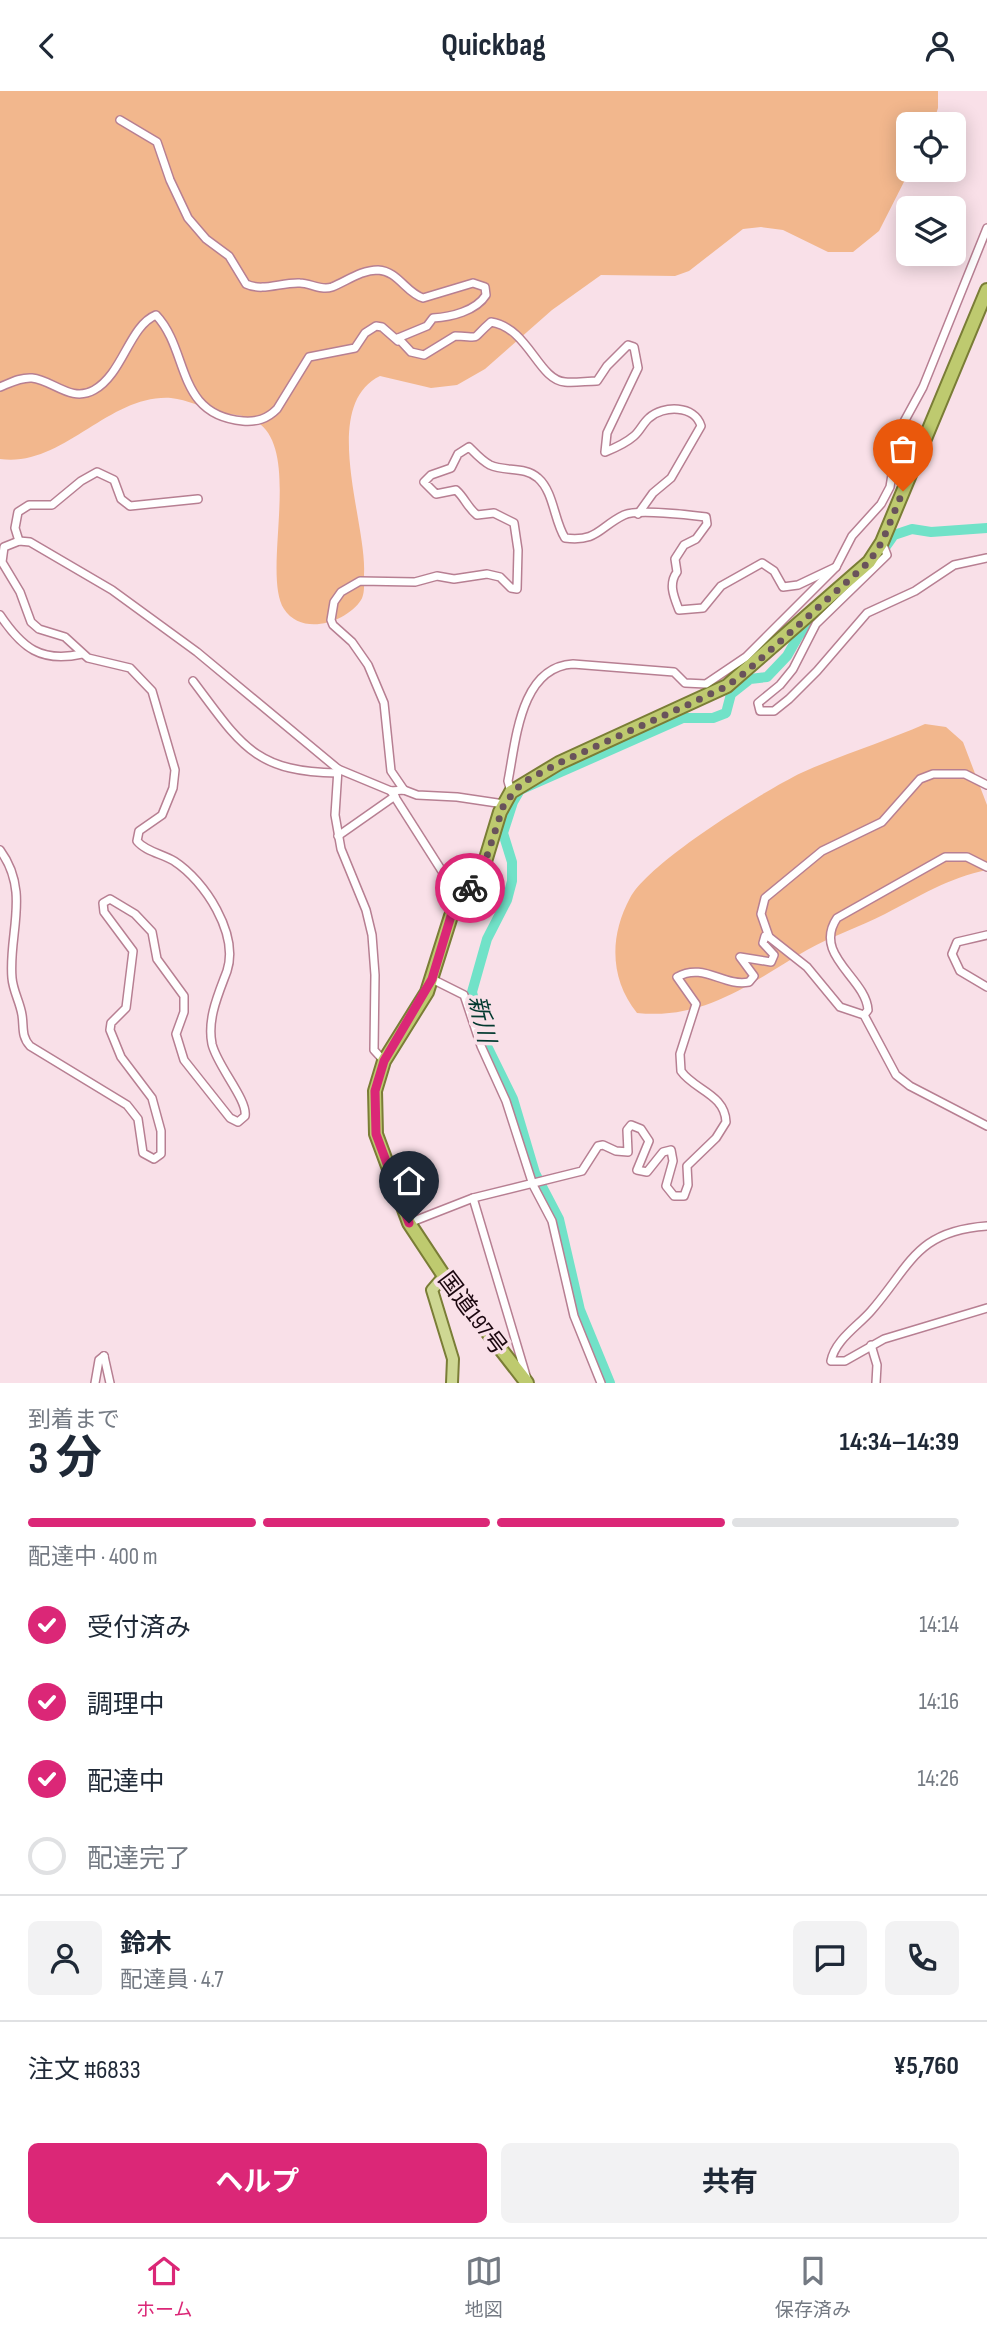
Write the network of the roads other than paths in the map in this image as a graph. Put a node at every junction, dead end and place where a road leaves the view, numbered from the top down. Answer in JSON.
{"nodes":[{"id":1,"x":120,"y":120,"type":"dead end"},
{"id":2,"x":987,"y":228,"type":"edge"},
{"id":3,"x":987,"y":291,"type":"edge"},
{"id":4,"x":398,"y":338,"type":"junction"},
{"id":5,"x":0,"y":387,"type":"edge"},
{"id":6,"x":198,"y":499,"type":"dead end"},
{"id":7,"x":638,"y":515,"type":"junction"},
{"id":8,"x":19,"y":541,"type":"junction"},
{"id":9,"x":987,"y":558,"type":"edge"},
{"id":10,"x":836,"y":567,"type":"junction"},
{"id":11,"x":0,"y":615,"type":"edge"},
{"id":12,"x":812,"y":621,"type":"junction"},
{"id":13,"x":82,"y":654,"type":"junction"},
{"id":14,"x":193,"y":681,"type":"dead end"},
{"id":15,"x":338,"y":771,"type":"junction"},
{"id":16,"x":987,"y":785,"type":"edge"},
{"id":17,"x":404,"y":789,"type":"junction"},
{"id":18,"x":511,"y":792,"type":"junction"},
{"id":19,"x":393,"y":793,"type":"junction"},
{"id":20,"x":504,"y":804,"type":"junction"},
{"id":21,"x":338,"y":836,"type":"junction"},
{"id":22,"x":0,"y":850,"type":"edge"},
{"id":23,"x":987,"y":867,"type":"edge"},
{"id":24,"x":461,"y":901,"type":"junction"},
{"id":25,"x":987,"y":935,"type":"edge"},
{"id":26,"x":769,"y":937,"type":"junction"},
{"id":27,"x":432,"y":979,"type":"junction"},
{"id":28,"x":987,"y":987,"type":"edge"},
{"id":29,"x":864,"y":1015,"type":"junction"},
{"id":30,"x":384,"y":1061,"type":"junction"},
{"id":31,"x":987,"y":1126,"type":"edge"},
{"id":32,"x":533,"y":1185,"type":"junction"},
{"id":33,"x":473,"y":1198,"type":"junction"},
{"id":34,"x":409,"y":1223,"type":"junction"},
{"id":35,"x":987,"y":1226,"type":"edge"},
{"id":36,"x":444,"y":1276,"type":"junction"},
{"id":37,"x":987,"y":1308,"type":"edge"},
{"id":38,"x":871,"y":1345,"type":"junction"},
{"id":39,"x":95,"y":1383,"type":"edge"},
{"id":40,"x":110,"y":1383,"type":"edge"},
{"id":41,"x":452,"y":1383,"type":"edge"},
{"id":42,"x":527,"y":1383,"type":"edge"},
{"id":43,"x":601,"y":1383,"type":"edge"},
{"id":44,"x":876,"y":1383,"type":"edge"}],
"edges":[{"from":1,"to":4,"type":"street"},
{"from":2,"to":10,"type":"street"},
{"from":3,"to":12,"type":"highway","name":"国道197号"},
{"from":4,"to":5,"type":"street"},
{"from":4,"to":7,"type":"street"},
{"from":6,"to":8,"type":"street"},
{"from":7,"to":10,"type":"street"},
{"from":7,"to":17,"type":"street"},
{"from":8,"to":13,"type":"street"},
{"from":8,"to":15,"type":"street"},
{"from":9,"to":12,"type":"street"},
{"from":10,"to":18,"type":"street"},
{"from":11,"to":13,"type":"street"},
{"from":12,"to":18,"type":"highway","name":"国道197号"},
{"from":13,"to":22,"type":"street"},
{"from":14,"to":15,"type":"street"},
{"from":15,"to":19,"type":"street"},
{"from":15,"to":21,"type":"street"},
{"from":16,"to":26,"type":"street"},
{"from":17,"to":19,"type":"street"},
{"from":17,"to":20,"type":"street"},
{"from":18,"to":20,"type":"highway","name":"国道197号"},
{"from":19,"to":21,"type":"street"},
{"from":19,"to":24,"type":"street"},
{"from":20,"to":24,"type":"highway","name":"国道197号"},
{"from":21,"to":30,"type":"street"},
{"from":23,"to":29,"type":"street"},
{"from":24,"to":27,"type":"highway","name":"国道197号"},
{"from":25,"to":28,"type":"street"},
{"from":26,"to":29,"type":"street"},
{"from":26,"to":32,"type":"street"},
{"from":27,"to":30,"type":"highway","name":"国道197号"},
{"from":27,"to":32,"type":"street"},
{"from":29,"to":31,"type":"street"},
{"from":30,"to":34,"type":"highway","name":"国道197号"},
{"from":32,"to":33,"type":"street"},
{"from":32,"to":43,"type":"street"},
{"from":33,"to":34,"type":"street"},
{"from":33,"to":42,"type":"street"},
{"from":34,"to":36,"type":"highway","name":"国道197号"},
{"from":35,"to":38,"type":"street"},
{"from":36,"to":41,"type":"main road"},
{"from":36,"to":42,"type":"highway","name":"国道197号"},
{"from":37,"to":38,"type":"street"},
{"from":38,"to":44,"type":"street"},
{"from":39,"to":40,"type":"street"}]}
